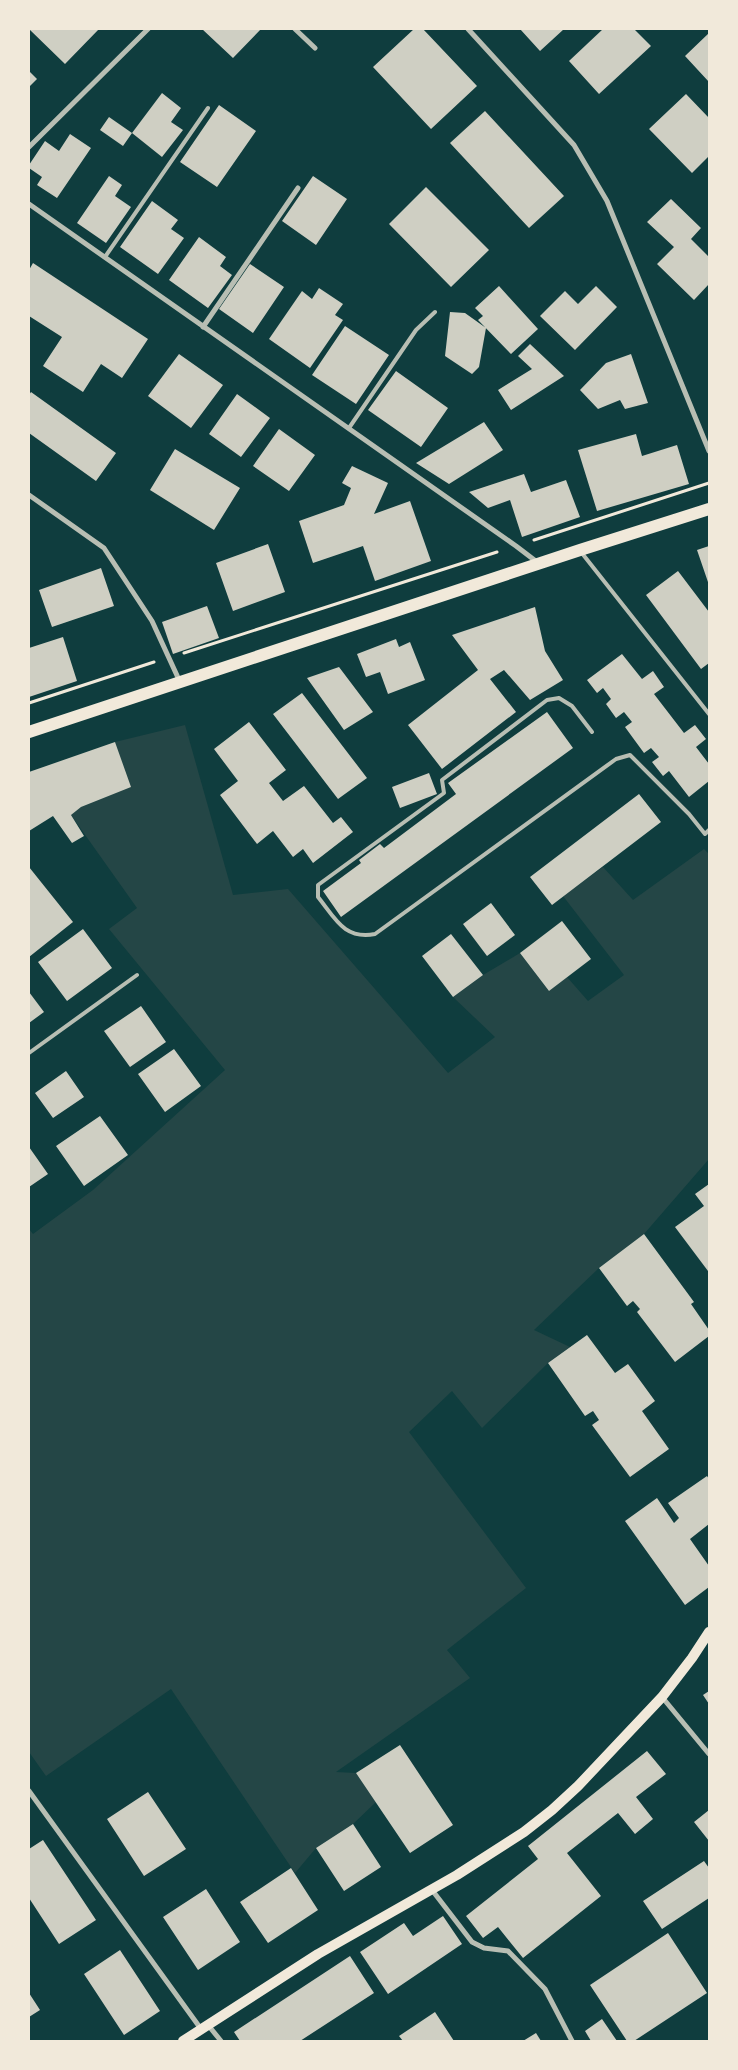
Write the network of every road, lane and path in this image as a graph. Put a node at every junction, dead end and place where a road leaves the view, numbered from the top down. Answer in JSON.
{"nodes":[{"id":1,"x":148,"y":29,"type":"edge"},
{"id":2,"x":295,"y":29,"type":"edge"},
{"id":3,"x":468,"y":29,"type":"edge"},
{"id":4,"x":315,"y":48,"type":"dead end"},
{"id":5,"x":208,"y":108,"type":"dead end"},
{"id":6,"x":29,"y":147,"type":"edge"},
{"id":7,"x":298,"y":188,"type":"dead end"},
{"id":8,"x":29,"y":204,"type":"edge"},
{"id":9,"x":105,"y":258,"type":"junction"},
{"id":10,"x":435,"y":312,"type":"dead end"},
{"id":11,"x":203,"y":327,"type":"junction"},
{"id":12,"x":348,"y":428,"type":"junction"},
{"id":13,"x":709,"y":451,"type":"edge"},
{"id":14,"x":709,"y":483,"type":"edge"},
{"id":15,"x":29,"y":495,"type":"edge"},
{"id":16,"x":709,"y":509,"type":"edge"},
{"id":17,"x":516,"y":546,"type":"junction"},
{"id":18,"x":580,"y":550,"type":"junction"},
{"id":19,"x":539,"y":564,"type":"junction"},
{"id":20,"x":170,"y":658,"type":"junction"},
{"id":21,"x":180,"y":683,"type":"junction"},
{"id":22,"x":29,"y":703,"type":"edge"},
{"id":23,"x":709,"y":714,"type":"edge"},
{"id":24,"x":29,"y":732,"type":"edge"},
{"id":25,"x":592,"y":732,"type":"dead end"},
{"id":26,"x":709,"y":830,"type":"edge"},
{"id":27,"x":138,"y":975,"type":"dead end"},
{"id":28,"x":29,"y":1053,"type":"edge"},
{"id":29,"x":709,"y":1632,"type":"edge"},
{"id":30,"x":662,"y":1697,"type":"junction"},
{"id":31,"x":709,"y":1754,"type":"edge"},
{"id":32,"x":29,"y":1791,"type":"edge"},
{"id":33,"x":432,"y":1890,"type":"junction"},
{"id":34,"x":205,"y":2027,"type":"junction"},
{"id":35,"x":183,"y":2041,"type":"edge"},
{"id":36,"x":221,"y":2041,"type":"edge"},
{"id":37,"x":572,"y":2041,"type":"edge"}],
"edges":[{"from":1,"to":6,"type":"street"},
{"from":2,"to":4,"type":"street"},
{"from":3,"to":13,"type":"street"},
{"from":5,"to":9,"type":"lane"},
{"from":7,"to":11,"type":"street"},
{"from":8,"to":9,"type":"street"},
{"from":9,"to":11,"type":"street"},
{"from":10,"to":12,"type":"lane"},
{"from":11,"to":12,"type":"street"},
{"from":12,"to":17,"type":"street"},
{"from":14,"to":17,"type":"path"},
{"from":15,"to":20,"type":"street"},
{"from":16,"to":18,"type":"main road"},
{"from":17,"to":19,"type":"street"},
{"from":17,"to":20,"type":"path"},
{"from":18,"to":19,"type":"main road"},
{"from":18,"to":23,"type":"lane"},
{"from":19,"to":21,"type":"main road"},
{"from":20,"to":21,"type":"street"},
{"from":20,"to":22,"type":"path"},
{"from":21,"to":24,"type":"main road"},
{"from":25,"to":26,"type":"lane"},
{"from":27,"to":28,"type":"lane"},
{"from":29,"to":30,"type":"main road"},
{"from":30,"to":31,"type":"street"},
{"from":30,"to":33,"type":"main road"},
{"from":32,"to":34,"type":"street"},
{"from":33,"to":34,"type":"main road"},
{"from":33,"to":37,"type":"street"},
{"from":34,"to":35,"type":"main road"},
{"from":34,"to":36,"type":"street"}]}
